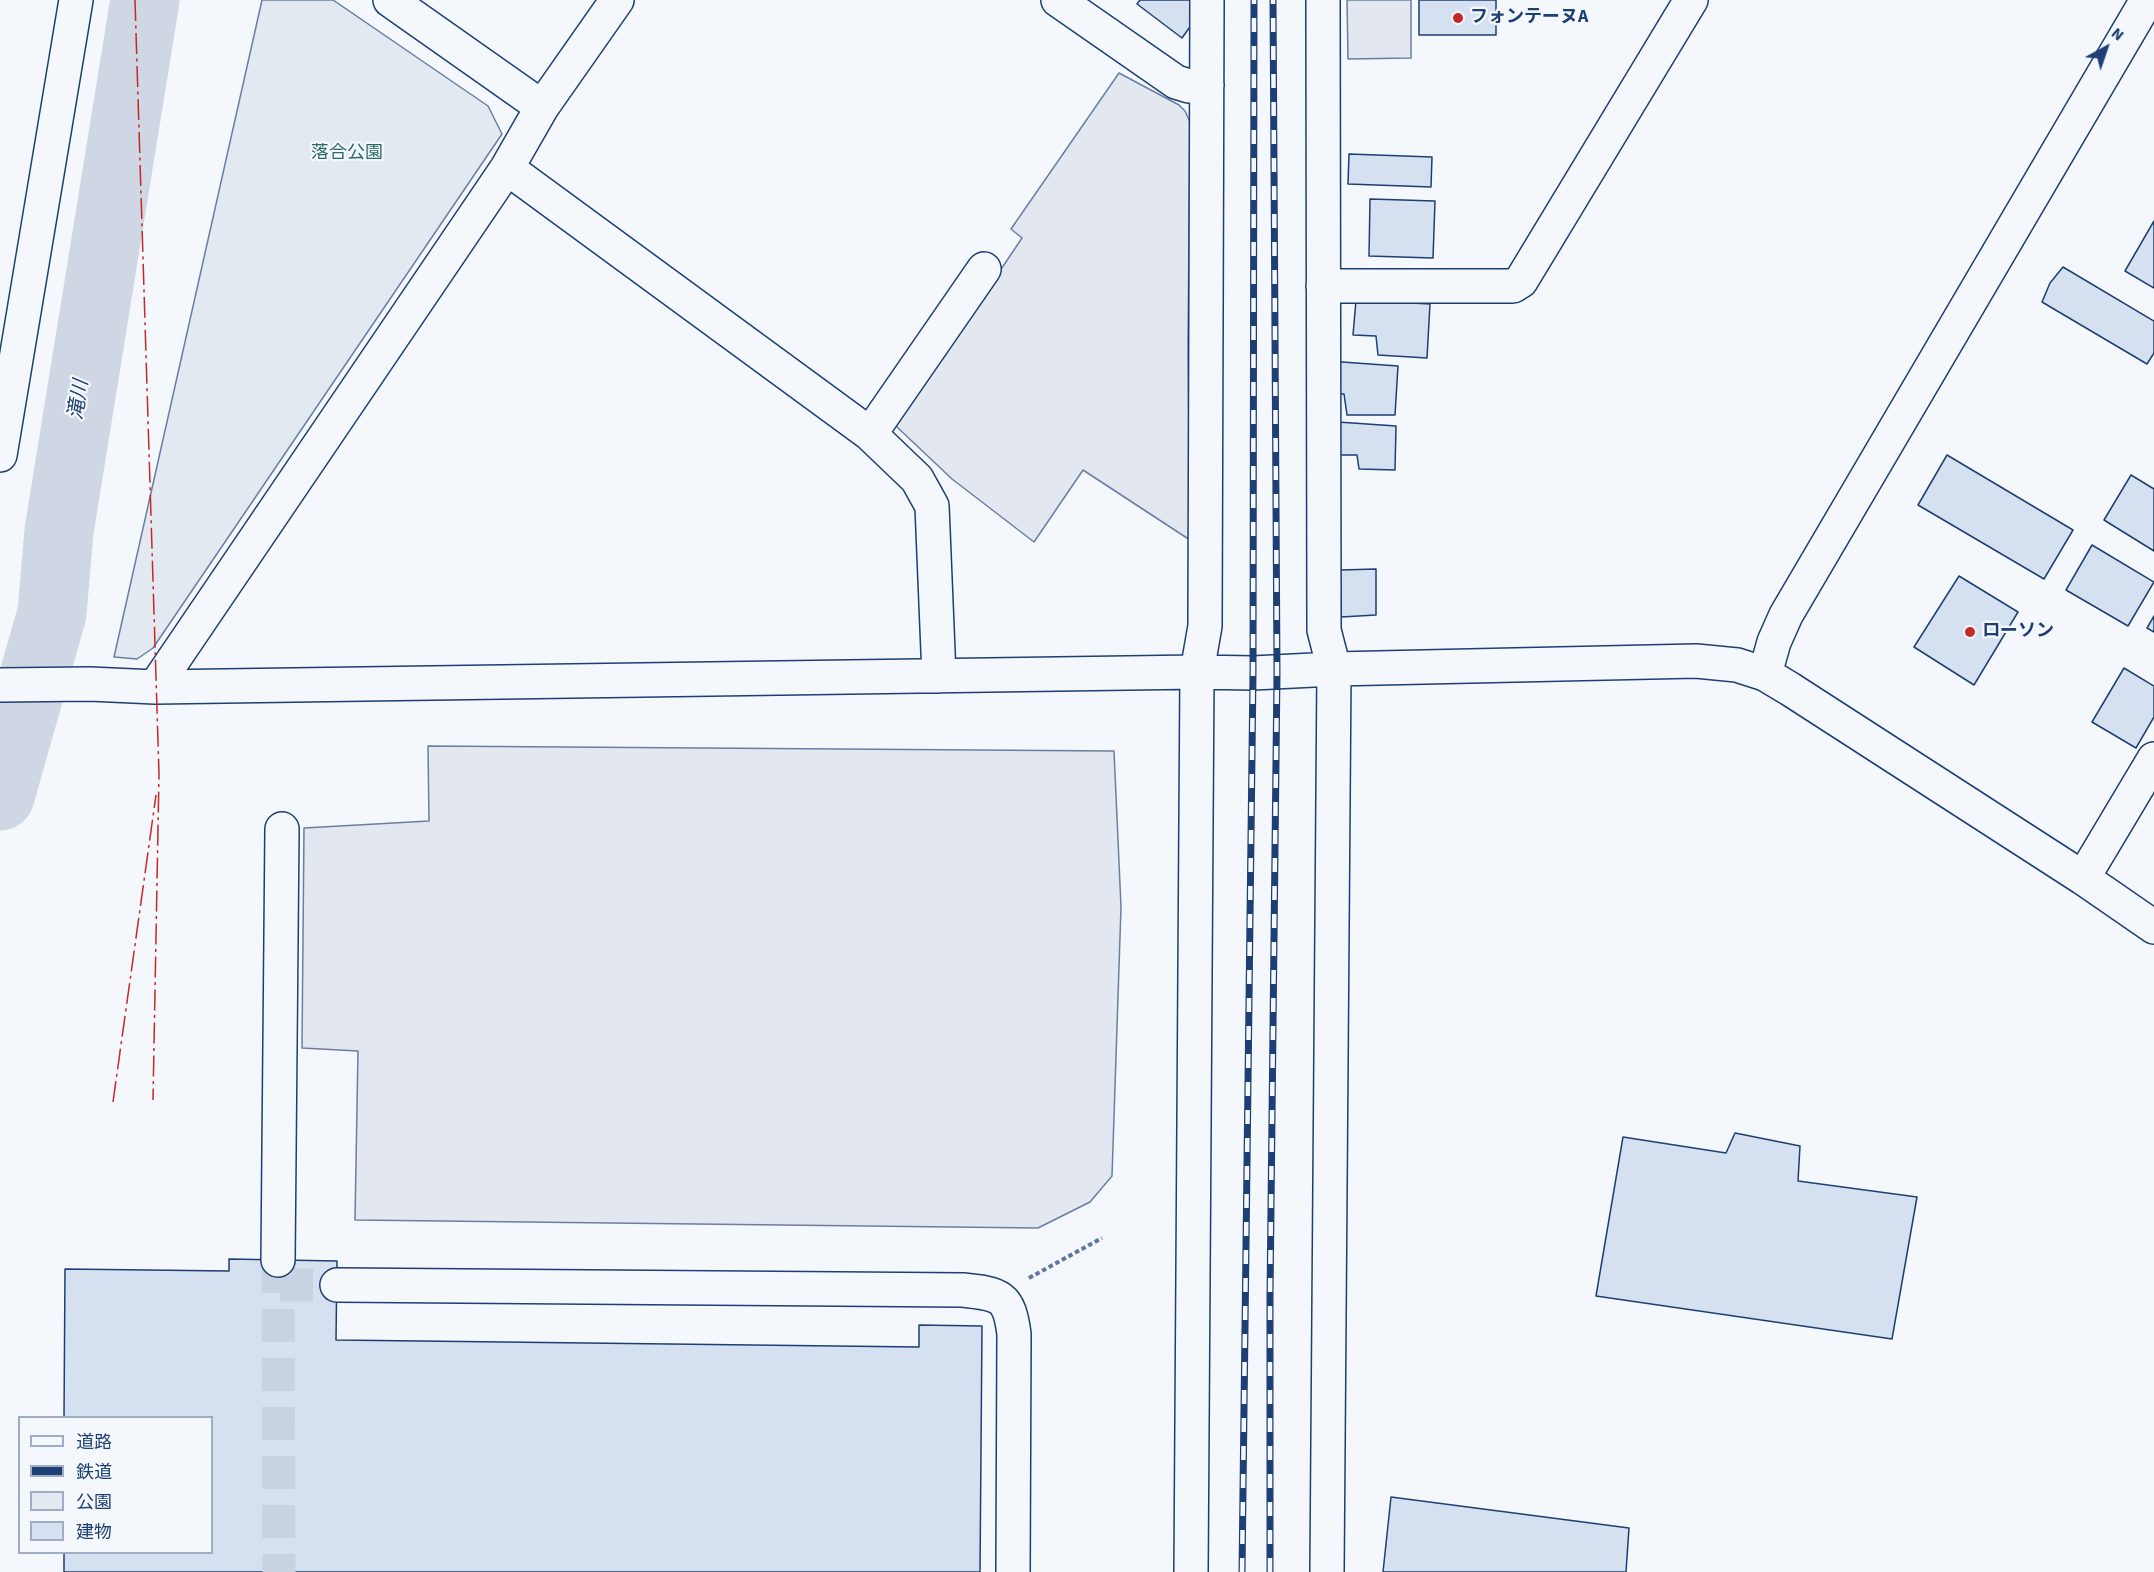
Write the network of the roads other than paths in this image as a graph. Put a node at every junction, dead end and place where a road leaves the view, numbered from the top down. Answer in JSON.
{"nodes":[{"id":1,"x":76,"y":0,"type":"edge"},
{"id":2,"x":390,"y":0,"type":"edge"},
{"id":3,"x":617,"y":0,"type":"edge"},
{"id":4,"x":1058,"y":0,"type":"edge"},
{"id":5,"x":1207,"y":0,"type":"edge"},
{"id":6,"x":1323,"y":0,"type":"edge"},
{"id":7,"x":1691,"y":0,"type":"edge"},
{"id":8,"x":2147,"y":0,"type":"edge"},
{"id":9,"x":1207,"y":85,"type":"junction"},
{"id":10,"x":542,"y":107,"type":"junction"},
{"id":11,"x":507,"y":168,"type":"junction"},
{"id":12,"x":984,"y":268,"type":"dead end"},
{"id":13,"x":1323,"y":286,"type":"junction"},
{"id":14,"x":870,"y":434,"type":"junction"},
{"id":15,"x":0,"y":455,"type":"edge"},
{"id":16,"x":1334,"y":669,"type":"junction"},
{"id":17,"x":1197,"y":672,"type":"junction"},
{"id":18,"x":1765,"y":674,"type":"junction"},
{"id":19,"x":939,"y":676,"type":"junction"},
{"id":20,"x":0,"y":685,"type":"edge"},
{"id":21,"x":155,"y":687,"type":"junction"},
{"id":22,"x":2154,"y":759,"type":"edge"},
{"id":23,"x":282,"y":829,"type":"dead end"},
{"id":24,"x":2083,"y":878,"type":"junction"},
{"id":25,"x":2154,"y":927,"type":"edge"},
{"id":26,"x":278,"y":1260,"type":"tunnel mouth"},
{"id":27,"x":337,"y":1285,"type":"tunnel mouth"},
{"id":28,"x":1013,"y":1572,"type":"edge"},
{"id":29,"x":1191,"y":1572,"type":"edge"},
{"id":30,"x":1327,"y":1572,"type":"edge"}],
"edges":[{"from":1,"to":15,"type":"street"},
{"from":2,"to":10,"type":"street"},
{"from":3,"to":10,"type":"street"},
{"from":4,"to":9,"type":"street"},
{"from":5,"to":9,"type":"street"},
{"from":6,"to":13,"type":"street"},
{"from":7,"to":13,"type":"street"},
{"from":8,"to":18,"type":"street"},
{"from":9,"to":17,"type":"street"},
{"from":10,"to":11,"type":"street"},
{"from":11,"to":14,"type":"street"},
{"from":11,"to":21,"type":"street"},
{"from":12,"to":14,"type":"street"},
{"from":13,"to":16,"type":"street"},
{"from":14,"to":19,"type":"street"},
{"from":16,"to":17,"type":"street"},
{"from":16,"to":18,"type":"street"},
{"from":16,"to":30,"type":"street"},
{"from":17,"to":19,"type":"street"},
{"from":17,"to":29,"type":"street"},
{"from":18,"to":24,"type":"street"},
{"from":19,"to":21,"type":"street"},
{"from":20,"to":21,"type":"street"},
{"from":22,"to":24,"type":"street"},
{"from":23,"to":26,"type":"street"},
{"from":24,"to":25,"type":"street"},
{"from":27,"to":28,"type":"street"}]}
